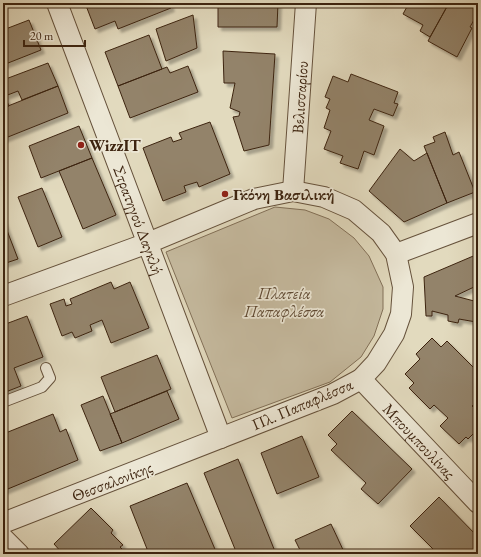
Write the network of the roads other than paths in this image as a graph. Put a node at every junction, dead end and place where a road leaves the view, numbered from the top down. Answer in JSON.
{"nodes":[{"id":1,"x":57,"y":3,"type":"edge"},
{"id":2,"x":306,"y":3,"type":"edge"},
{"id":3,"x":293,"y":191,"type":"junction"},
{"id":4,"x":478,"y":223,"type":"edge"},
{"id":5,"x":148,"y":243,"type":"junction"},
{"id":6,"x":396,"y":254,"type":"junction"},
{"id":7,"x":3,"y":296,"type":"edge"},
{"id":8,"x":46,"y":368,"type":"dead end"},
{"id":9,"x":361,"y":379,"type":"junction"},
{"id":10,"x":3,"y":402,"type":"edge"},
{"id":11,"x":221,"y":438,"type":"junction"},
{"id":12,"x":478,"y":504,"type":"edge"},
{"id":13,"x":3,"y":523,"type":"edge"},
{"id":14,"x":3,"y":538,"type":"edge"},
{"id":15,"x":19,"y":554,"type":"edge"}],
"edges":[{"from":1,"to":5,"type":"street","name":"Στρατηγού Δαγκλή"},
{"from":2,"to":3,"type":"street","name":"Βελισσαρίου"},
{"from":3,"to":5,"type":"street"},
{"from":3,"to":6,"type":"street","name":"Πλ. Παπαφλέσσα"},
{"from":4,"to":6,"type":"street"},
{"from":5,"to":7,"type":"street"},
{"from":5,"to":11,"type":"street","name":"Στρατηγού Δαγκλή"},
{"from":6,"to":9,"type":"street","name":"Πλ. Παπαφλέσσα"},
{"from":8,"to":10,"type":"lane"},
{"from":9,"to":11,"type":"street","name":"Πλ. Παπαφλέσσα"},
{"from":9,"to":12,"type":"street","name":"Μπουμπουλίνας"},
{"from":11,"to":13,"type":"street","name":"Θεσσαλονίκης"},
{"from":14,"to":15,"type":"street"}]}
